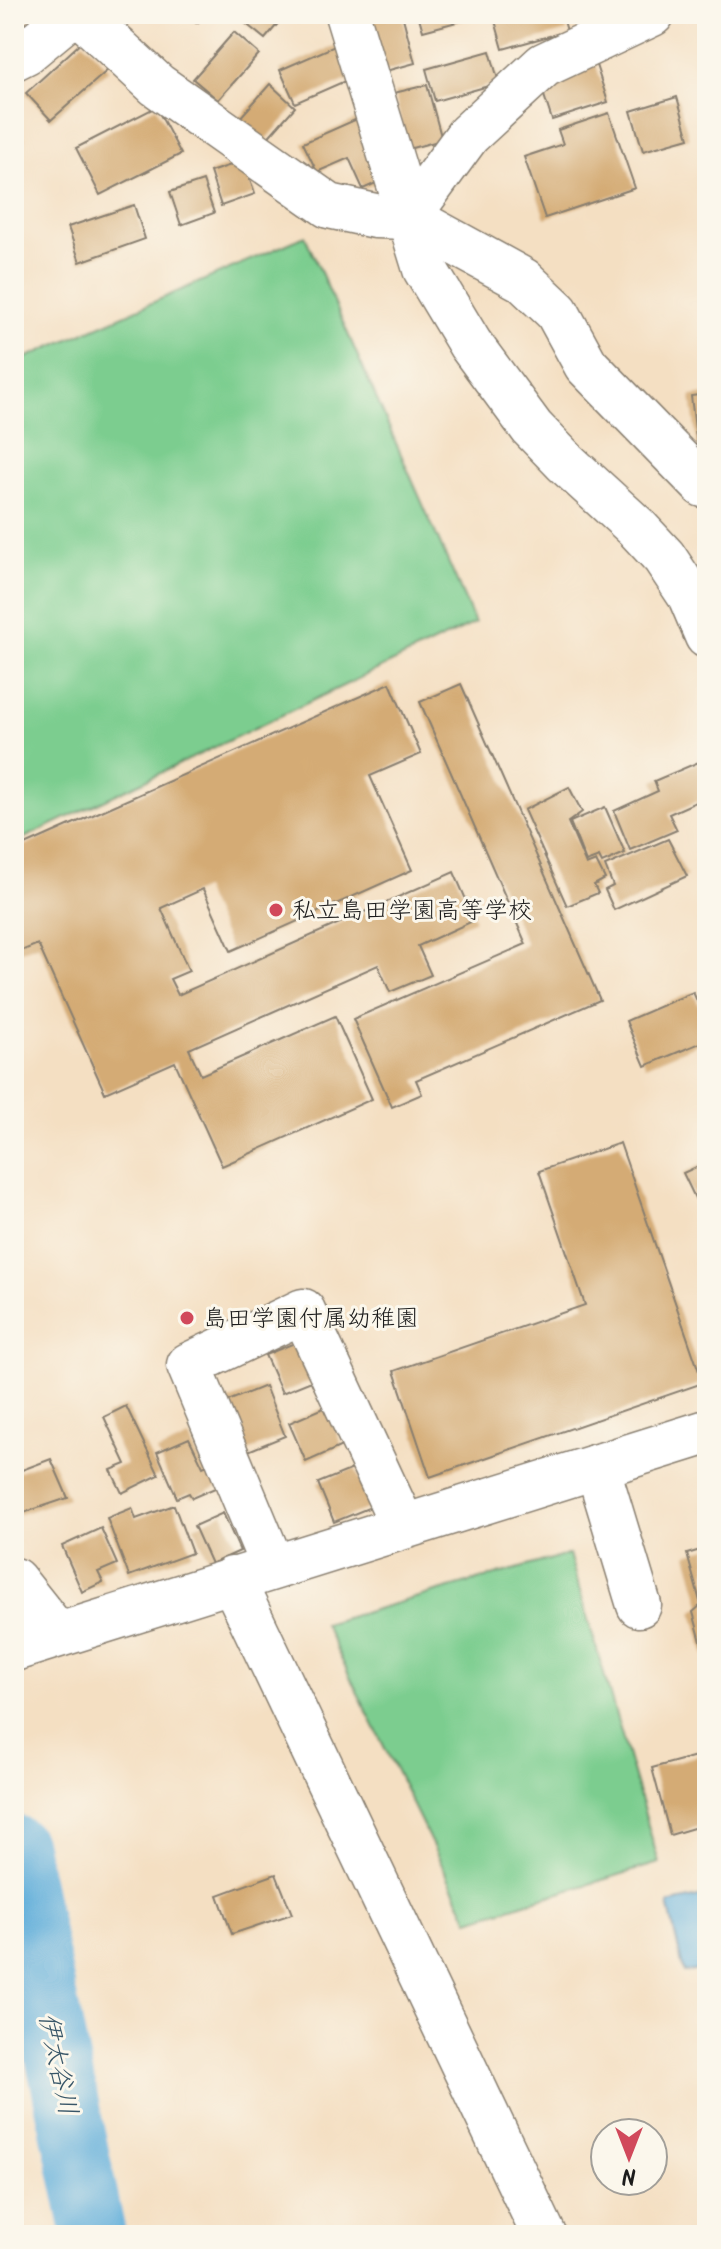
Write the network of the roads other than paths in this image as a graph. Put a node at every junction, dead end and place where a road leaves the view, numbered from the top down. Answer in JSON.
{"nodes":[{"id":1,"x":72,"y":14,"type":"edge"},
{"id":2,"x":80,"y":14,"type":"edge"},
{"id":3,"x":347,"y":14,"type":"edge"},
{"id":4,"x":652,"y":14,"type":"edge"},
{"id":5,"x":14,"y":58,"type":"edge"},
{"id":6,"x":408,"y":217,"type":"junction"},
{"id":7,"x":703,"y":485,"type":"dead end"},
{"id":8,"x":707,"y":636,"type":"edge"},
{"id":9,"x":707,"y":1432,"type":"edge"},
{"id":10,"x":597,"y":1466,"type":"junction"},
{"id":11,"x":403,"y":1526,"type":"junction"},
{"id":12,"x":273,"y":1567,"type":"junction"},
{"id":13,"x":232,"y":1579,"type":"junction"},
{"id":14,"x":14,"y":1580,"type":"edge"},
{"id":15,"x":639,"y":1605,"type":"dead end"},
{"id":16,"x":57,"y":1634,"type":"junction"},
{"id":17,"x":14,"y":1649,"type":"edge"},
{"id":18,"x":544,"y":2235,"type":"edge"}],
"edges":[{"from":1,"to":5,"type":"street"},
{"from":2,"to":6,"type":"street"},
{"from":3,"to":6,"type":"street"},
{"from":4,"to":6,"type":"street"},
{"from":6,"to":7,"type":"street"},
{"from":6,"to":8,"type":"street"},
{"from":9,"to":10,"type":"street"},
{"from":10,"to":11,"type":"street"},
{"from":10,"to":15,"type":"street"},
{"from":11,"to":12,"type":"street"},
{"from":11,"to":12,"type":"street"},
{"from":12,"to":13,"type":"street"},
{"from":13,"to":16,"type":"street"},
{"from":13,"to":18,"type":"street"},
{"from":14,"to":16,"type":"street"},
{"from":16,"to":17,"type":"street"}]}
